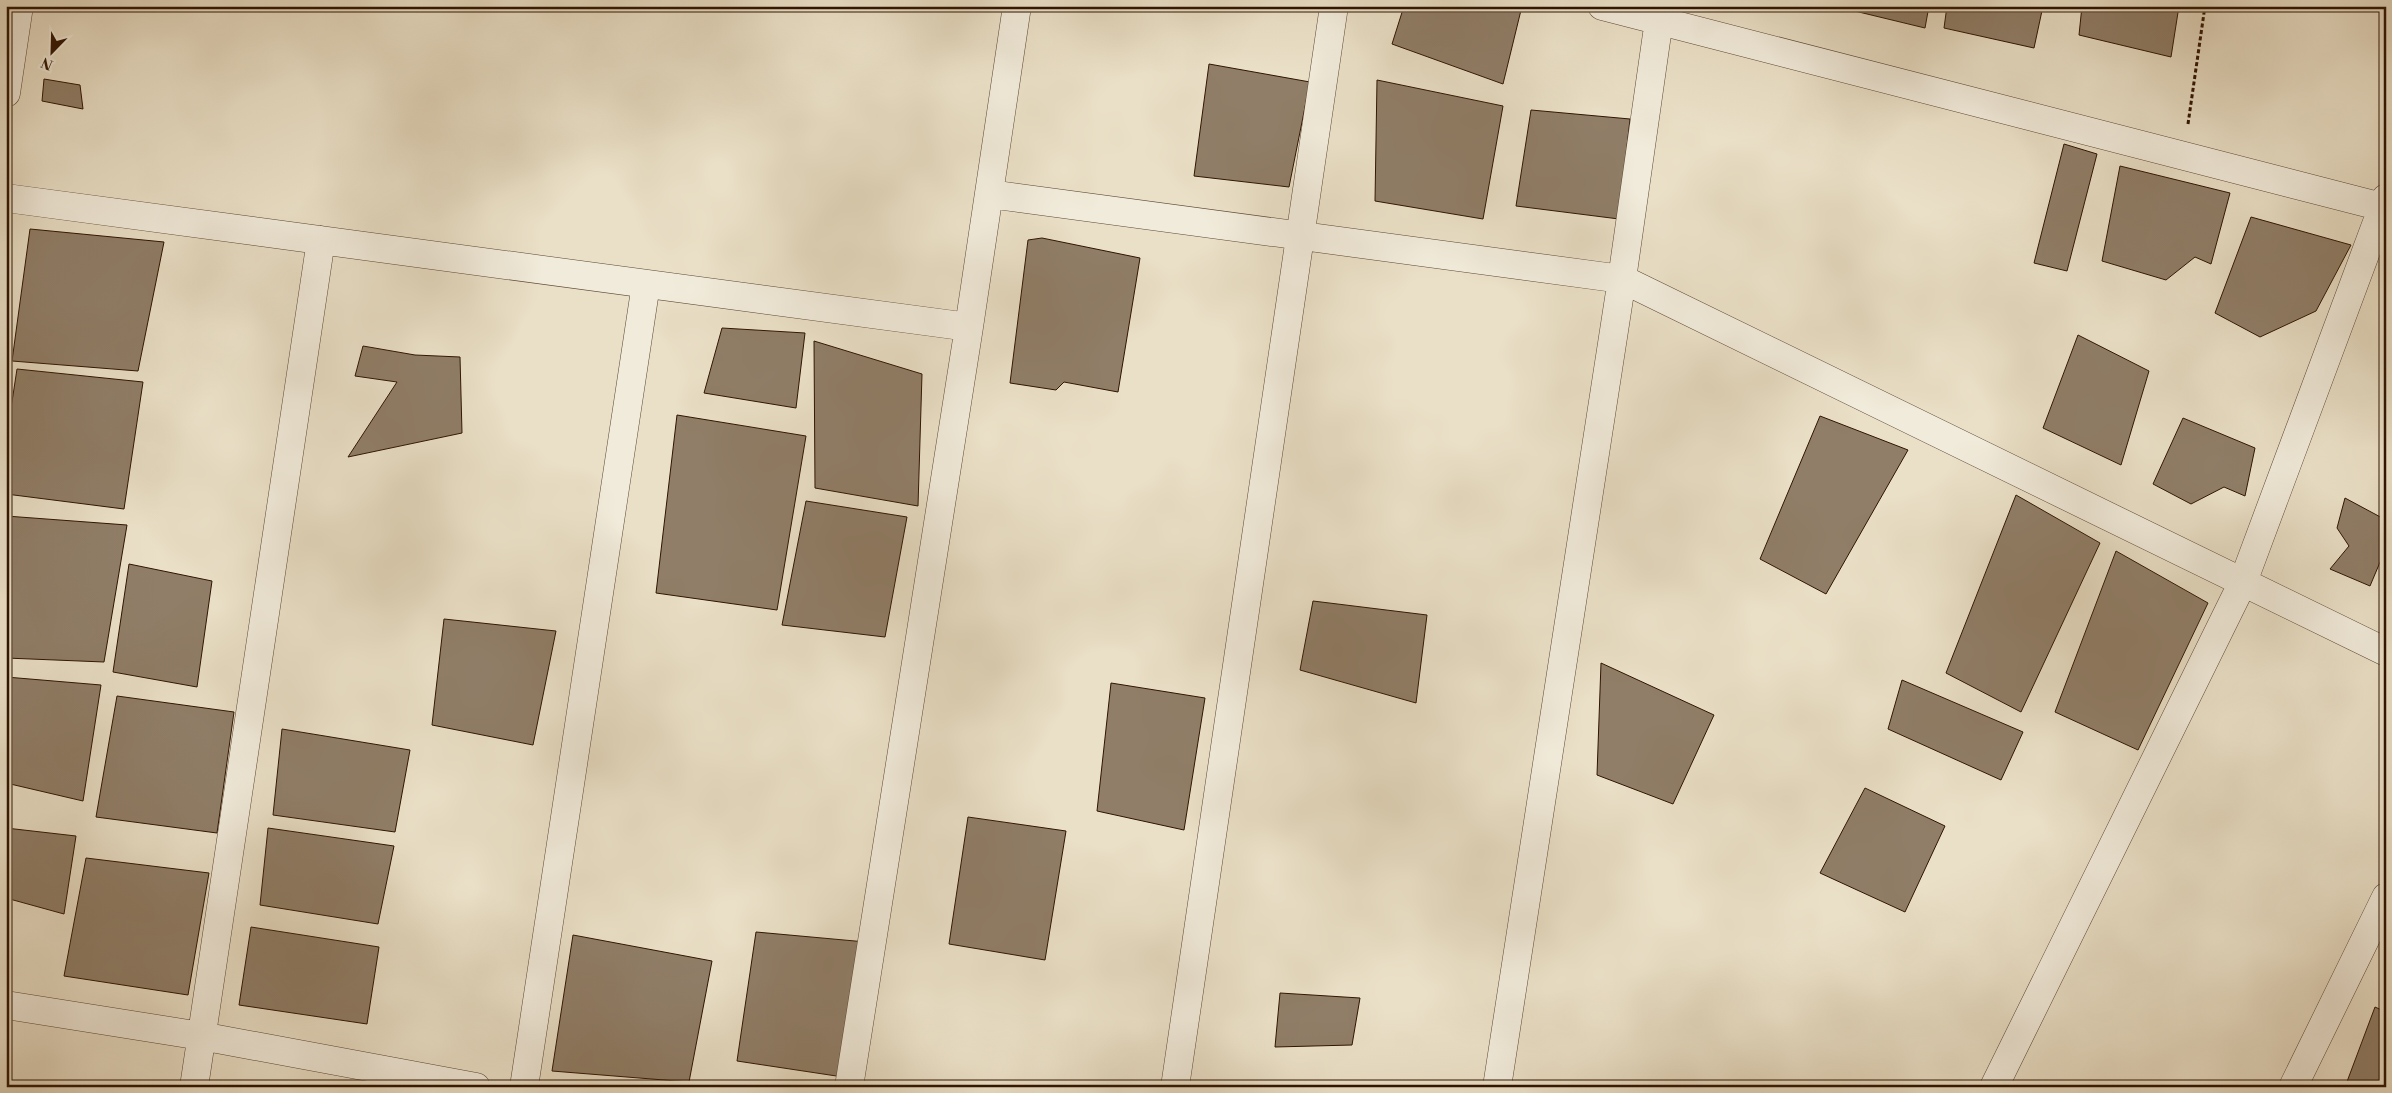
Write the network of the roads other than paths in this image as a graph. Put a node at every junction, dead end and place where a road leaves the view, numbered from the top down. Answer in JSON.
{"nodes":[{"id":1,"x":19,"y":6,"type":"edge"},
{"id":2,"x":1017,"y":6,"type":"edge"},
{"id":3,"x":1334,"y":6,"type":"edge"},
{"id":4,"x":1602,"y":6,"type":"edge"},
{"id":5,"x":1659,"y":14,"type":"edge"},
{"id":6,"x":6,"y":93,"type":"edge"},
{"id":7,"x":989,"y":194,"type":"junction"},
{"id":8,"x":6,"y":198,"type":"edge"},
{"id":9,"x":2385,"y":204,"type":"edge"},
{"id":10,"x":1301,"y":236,"type":"junction"},
{"id":11,"x":321,"y":240,"type":"junction"},
{"id":12,"x":1622,"y":279,"type":"junction"},
{"id":13,"x":646,"y":284,"type":"junction"},
{"id":14,"x":969,"y":327,"type":"junction"},
{"id":15,"x":2243,"y":582,"type":"junction"},
{"id":16,"x":2386,"y":652,"type":"edge"},
{"id":17,"x":2386,"y":897,"type":"edge"},
{"id":18,"x":6,"y":1005,"type":"edge"},
{"id":19,"x":202,"y":1036,"type":"junction"},
{"id":20,"x":194,"y":1087,"type":"edge"},
{"id":21,"x":476,"y":1087,"type":"edge"},
{"id":22,"x":524,"y":1087,"type":"edge"},
{"id":23,"x":849,"y":1087,"type":"edge"},
{"id":24,"x":1175,"y":1087,"type":"edge"},
{"id":25,"x":1497,"y":1087,"type":"edge"},
{"id":26,"x":1994,"y":1087,"type":"edge"},
{"id":27,"x":2294,"y":1087,"type":"edge"}],
"edges":[{"from":1,"to":6,"type":"street"},
{"from":2,"to":7,"type":"street"},
{"from":3,"to":10,"type":"street"},
{"from":4,"to":5,"type":"street"},
{"from":5,"to":9,"type":"street"},
{"from":5,"to":12,"type":"street"},
{"from":7,"to":10,"type":"street"},
{"from":7,"to":14,"type":"street"},
{"from":8,"to":11,"type":"street"},
{"from":9,"to":15,"type":"street"},
{"from":10,"to":12,"type":"street"},
{"from":10,"to":24,"type":"street"},
{"from":11,"to":13,"type":"street"},
{"from":11,"to":19,"type":"street"},
{"from":12,"to":15,"type":"street"},
{"from":12,"to":25,"type":"street"},
{"from":13,"to":14,"type":"street"},
{"from":13,"to":22,"type":"street"},
{"from":14,"to":23,"type":"street"},
{"from":15,"to":16,"type":"street"},
{"from":15,"to":26,"type":"street"},
{"from":17,"to":27,"type":"street"},
{"from":18,"to":19,"type":"street"},
{"from":19,"to":20,"type":"street"},
{"from":19,"to":21,"type":"street"}]}
